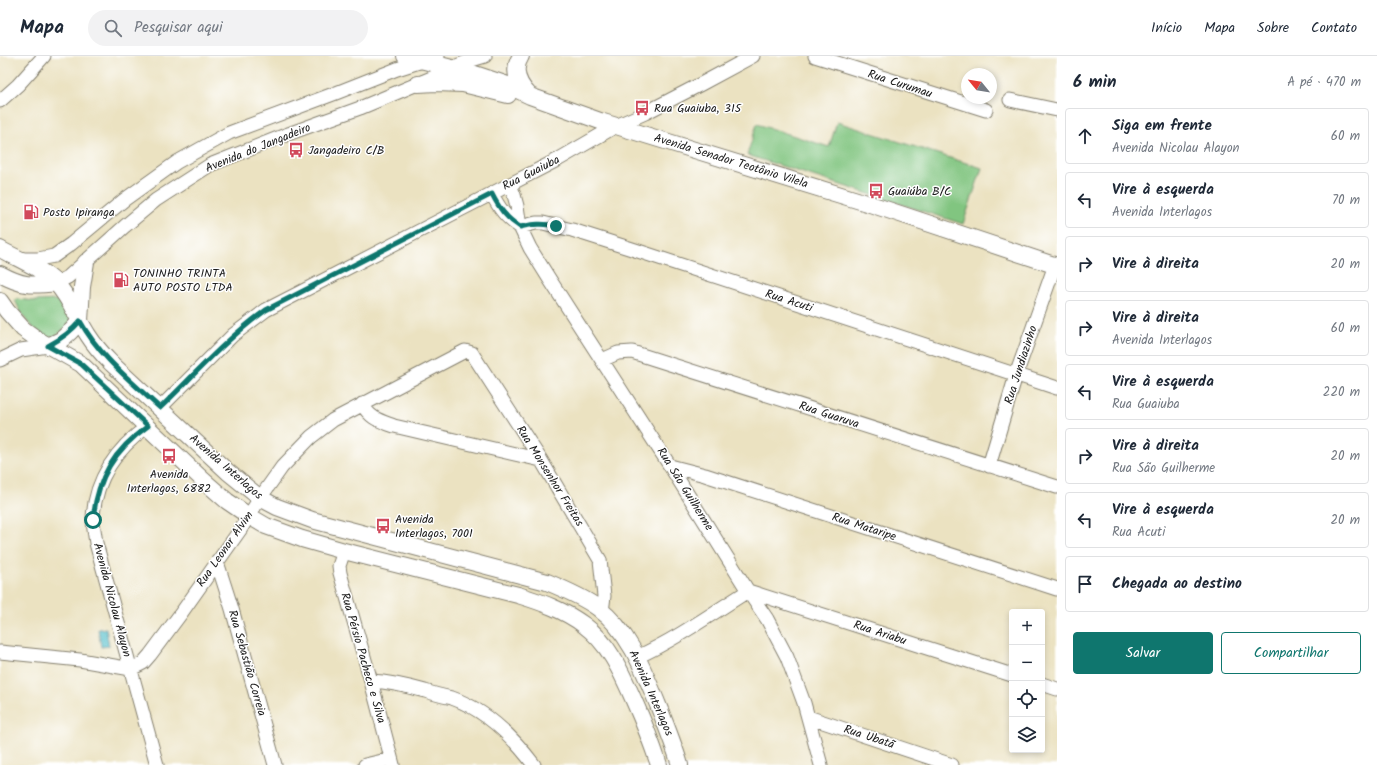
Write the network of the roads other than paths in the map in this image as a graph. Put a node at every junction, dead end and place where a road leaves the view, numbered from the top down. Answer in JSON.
{"nodes":[{"id":1,"x":44,"y":56,"type":"edge"},
{"id":2,"x":405,"y":56,"type":"edge"},
{"id":3,"x":438,"y":56,"type":"edge"},
{"id":4,"x":485,"y":56,"type":"edge"},
{"id":5,"x":521,"y":56,"type":"edge"},
{"id":6,"x":753,"y":56,"type":"edge"},
{"id":7,"x":815,"y":56,"type":"edge"},
{"id":8,"x":423,"y":62,"type":"junction"},
{"id":9,"x":452,"y":68,"type":"junction"},
{"id":10,"x":418,"y":84,"type":"junction"},
{"id":11,"x":530,"y":96,"type":"junction"},
{"id":12,"x":1010,"y":100,"type":"dead end"},
{"id":13,"x":0,"y":101,"type":"edge"},
{"id":14,"x":986,"y":110,"type":"dead end"},
{"id":15,"x":1057,"y":110,"type":"edge"},
{"id":16,"x":616,"y":126,"type":"junction"},
{"id":17,"x":510,"y":185,"type":"junction"},
{"id":18,"x":492,"y":194,"type":"junction"},
{"id":19,"x":124,"y":200,"type":"junction"},
{"id":20,"x":137,"y":216,"type":"junction"},
{"id":21,"x":520,"y":227,"type":"junction"},
{"id":22,"x":0,"y":250,"type":"edge"},
{"id":23,"x":19,"y":259,"type":"junction"},
{"id":24,"x":86,"y":262,"type":"junction"},
{"id":25,"x":1056,"y":266,"type":"edge"},
{"id":26,"x":0,"y":274,"type":"edge"},
{"id":27,"x":56,"y":283,"type":"junction"},
{"id":28,"x":0,"y":301,"type":"edge"},
{"id":29,"x":80,"y":321,"type":"junction"},
{"id":30,"x":48,"y":346,"type":"junction"},
{"id":31,"x":468,"y":351,"type":"joint"},
{"id":32,"x":0,"y":360,"type":"edge"},
{"id":33,"x":602,"y":360,"type":"junction"},
{"id":34,"x":1016,"y":375,"type":"junction"},
{"id":35,"x":1057,"y":388,"type":"edge"},
{"id":36,"x":362,"y":404,"type":"junction"},
{"id":37,"x":160,"y":408,"type":"junction"},
{"id":38,"x":148,"y":426,"type":"junction"},
{"id":39,"x":540,"y":460,"type":"junction"},
{"id":40,"x":670,"y":466,"type":"junction"},
{"id":41,"x":990,"y":466,"type":"junction"},
{"id":42,"x":1057,"y":488,"type":"edge"},
{"id":43,"x":260,"y":498,"type":"junction"},
{"id":44,"x":249,"y":516,"type":"junction"},
{"id":45,"x":344,"y":552,"type":"junction"},
{"id":46,"x":217,"y":562,"type":"junction"},
{"id":47,"x":1057,"y":589,"type":"edge"},
{"id":48,"x":748,"y":591,"type":"junction"},
{"id":49,"x":602,"y":612,"type":"junction"},
{"id":50,"x":0,"y":652,"type":"edge"},
{"id":51,"x":637,"y":657,"type":"junction"},
{"id":52,"x":131,"y":669,"type":"junction"},
{"id":53,"x":1009,"y":674,"type":"edge"},
{"id":54,"x":371,"y":681,"type":"junction"},
{"id":55,"x":1045,"y":685,"type":"edge"},
{"id":56,"x":1057,"y":689,"type":"edge"},
{"id":57,"x":808,"y":717,"type":"junction"},
{"id":58,"x":392,"y":762,"type":"edge"},
{"id":59,"x":157,"y":765,"type":"edge"},
{"id":60,"x":275,"y":765,"type":"edge"},
{"id":61,"x":365,"y":765,"type":"edge"},
{"id":62,"x":534,"y":765,"type":"edge"},
{"id":63,"x":659,"y":765,"type":"edge"},
{"id":64,"x":680,"y":765,"type":"edge"},
{"id":65,"x":821,"y":765,"type":"edge"},
{"id":66,"x":952,"y":765,"type":"edge"}],
"edges":[{"from":1,"to":13,"type":"street"},
{"from":2,"to":8,"type":"main road","name":"Avenida Senador Teotônio Vilela"},
{"from":3,"to":8,"type":"street","name":"Avenida do Jangadeiro"},
{"from":4,"to":9,"type":"street","name":"Avenida do Jangadeiro"},
{"from":5,"to":11,"type":"main road"},
{"from":6,"to":16,"type":"street","name":"Rua Guaiuba"},
{"from":7,"to":14,"type":"street","name":"Rua Curumau"},
{"from":8,"to":9,"type":"main road","name":"Avenida Senador Teotônio Vilela"},
{"from":8,"to":19,"type":"street","name":"Avenida do Jangadeiro"},
{"from":9,"to":10,"type":"street","name":"Avenida do Jangadeiro"},
{"from":9,"to":11,"type":"main road","name":"Avenida Senador Teotônio Vilela"},
{"from":10,"to":11,"type":"main road"},
{"from":10,"to":20,"type":"street","name":"Avenida do Jangadeiro"},
{"from":11,"to":16,"type":"main road","name":"Avenida Senador Teotônio Vilela"},
{"from":12,"to":15,"type":"street"},
{"from":16,"to":17,"type":"street","name":"Rua Guaiuba"},
{"from":16,"to":25,"type":"main road","name":"Avenida Senador Teotônio Vilela"},
{"from":17,"to":18,"type":"street","name":"Rua Guaiuba"},
{"from":17,"to":21,"type":"street","name":"Rua São Guilherme"},
{"from":18,"to":21,"type":"street","name":"Rua São Guilherme"},
{"from":18,"to":37,"type":"street","name":"Rua Guaiuba"},
{"from":19,"to":20,"type":"street"},
{"from":19,"to":23,"type":"street","name":"Avenida do Jangadeiro"},
{"from":20,"to":24,"type":"street","name":"Avenida do Jangadeiro"},
{"from":21,"to":33,"type":"street","name":"Rua São Guilherme"},
{"from":21,"to":34,"type":"street","name":"Rua Acuti"},
{"from":22,"to":23,"type":"main road","name":"Avenida Interlagos"},
{"from":23,"to":27,"type":"main road","name":"Avenida Interlagos"},
{"from":24,"to":27,"type":"street","name":"Avenida do Jangadeiro"},
{"from":24,"to":29,"type":"main road"},
{"from":25,"to":34,"type":"street","name":"Rua Jundiazinho"},
{"from":26,"to":27,"type":"main road"},
{"from":27,"to":29,"type":"main road","name":"Avenida Interlagos"},
{"from":28,"to":30,"type":"main road","name":"Avenida Interlagos"},
{"from":29,"to":30,"type":"main road"},
{"from":29,"to":37,"type":"main road","name":"Avenida Interlagos"},
{"from":30,"to":32,"type":"street"},
{"from":30,"to":38,"type":"main road","name":"Avenida Interlagos"},
{"from":31,"to":36,"type":"street","name":"Rua Leonor Alvim"},
{"from":31,"to":39,"type":"street","name":"Rua Monsenhor Freitas"},
{"from":33,"to":40,"type":"street","name":"Rua São Guilherme"},
{"from":33,"to":41,"type":"street","name":"Rua Guaruva"},
{"from":34,"to":35,"type":"street","name":"Rua Acuti"},
{"from":34,"to":41,"type":"street","name":"Rua Jundiazinho"},
{"from":36,"to":39,"type":"street"},
{"from":36,"to":43,"type":"street","name":"Rua Leonor Alvim"},
{"from":37,"to":43,"type":"main road","name":"Avenida Interlagos"},
{"from":38,"to":44,"type":"main road","name":"Avenida Interlagos"},
{"from":38,"to":52,"type":"street","name":"Avenida Nicolau Alayon"},
{"from":39,"to":49,"type":"street","name":"Rua Monsenhor Freitas"},
{"from":40,"to":47,"type":"street","name":"Rua Mataripe"},
{"from":40,"to":48,"type":"street","name":"Rua São Guilherme"},
{"from":41,"to":42,"type":"street","name":"Rua Guaruva"},
{"from":43,"to":44,"type":"street","name":"Rua Leonor Alvim"},
{"from":43,"to":49,"type":"main road","name":"Avenida Interlagos"},
{"from":44,"to":45,"type":"main road","name":"Avenida Interlagos"},
{"from":44,"to":46,"type":"street","name":"Rua Leonor Alvim"},
{"from":45,"to":54,"type":"street","name":"Rua Pérsio Pacheco e Silva"},
{"from":45,"to":63,"type":"main road","name":"Avenida Interlagos"},
{"from":46,"to":52,"type":"street","name":"Rua Leonor Alvim"},
{"from":46,"to":60,"type":"street","name":"Rua Sebastião Correia"},
{"from":48,"to":51,"type":"street"},
{"from":48,"to":53,"type":"street","name":"Rua Ariabu"},
{"from":48,"to":57,"type":"street","name":"Rua São Guilherme"},
{"from":49,"to":51,"type":"main road","name":"Avenida Interlagos"},
{"from":50,"to":52,"type":"street"},
{"from":51,"to":64,"type":"main road","name":"Avenida Interlagos"},
{"from":52,"to":59,"type":"street","name":"Avenida Nicolau Alayon"},
{"from":54,"to":58,"type":"street","name":"Rua Pérsio Pacheco e Silva"},
{"from":54,"to":62,"type":"street"},
{"from":55,"to":56,"type":"street"},
{"from":57,"to":65,"type":"street","name":"Rua São Guilherme"},
{"from":57,"to":66,"type":"street","name":"Rua Ubatã"},
{"from":58,"to":61,"type":"street"}]}
